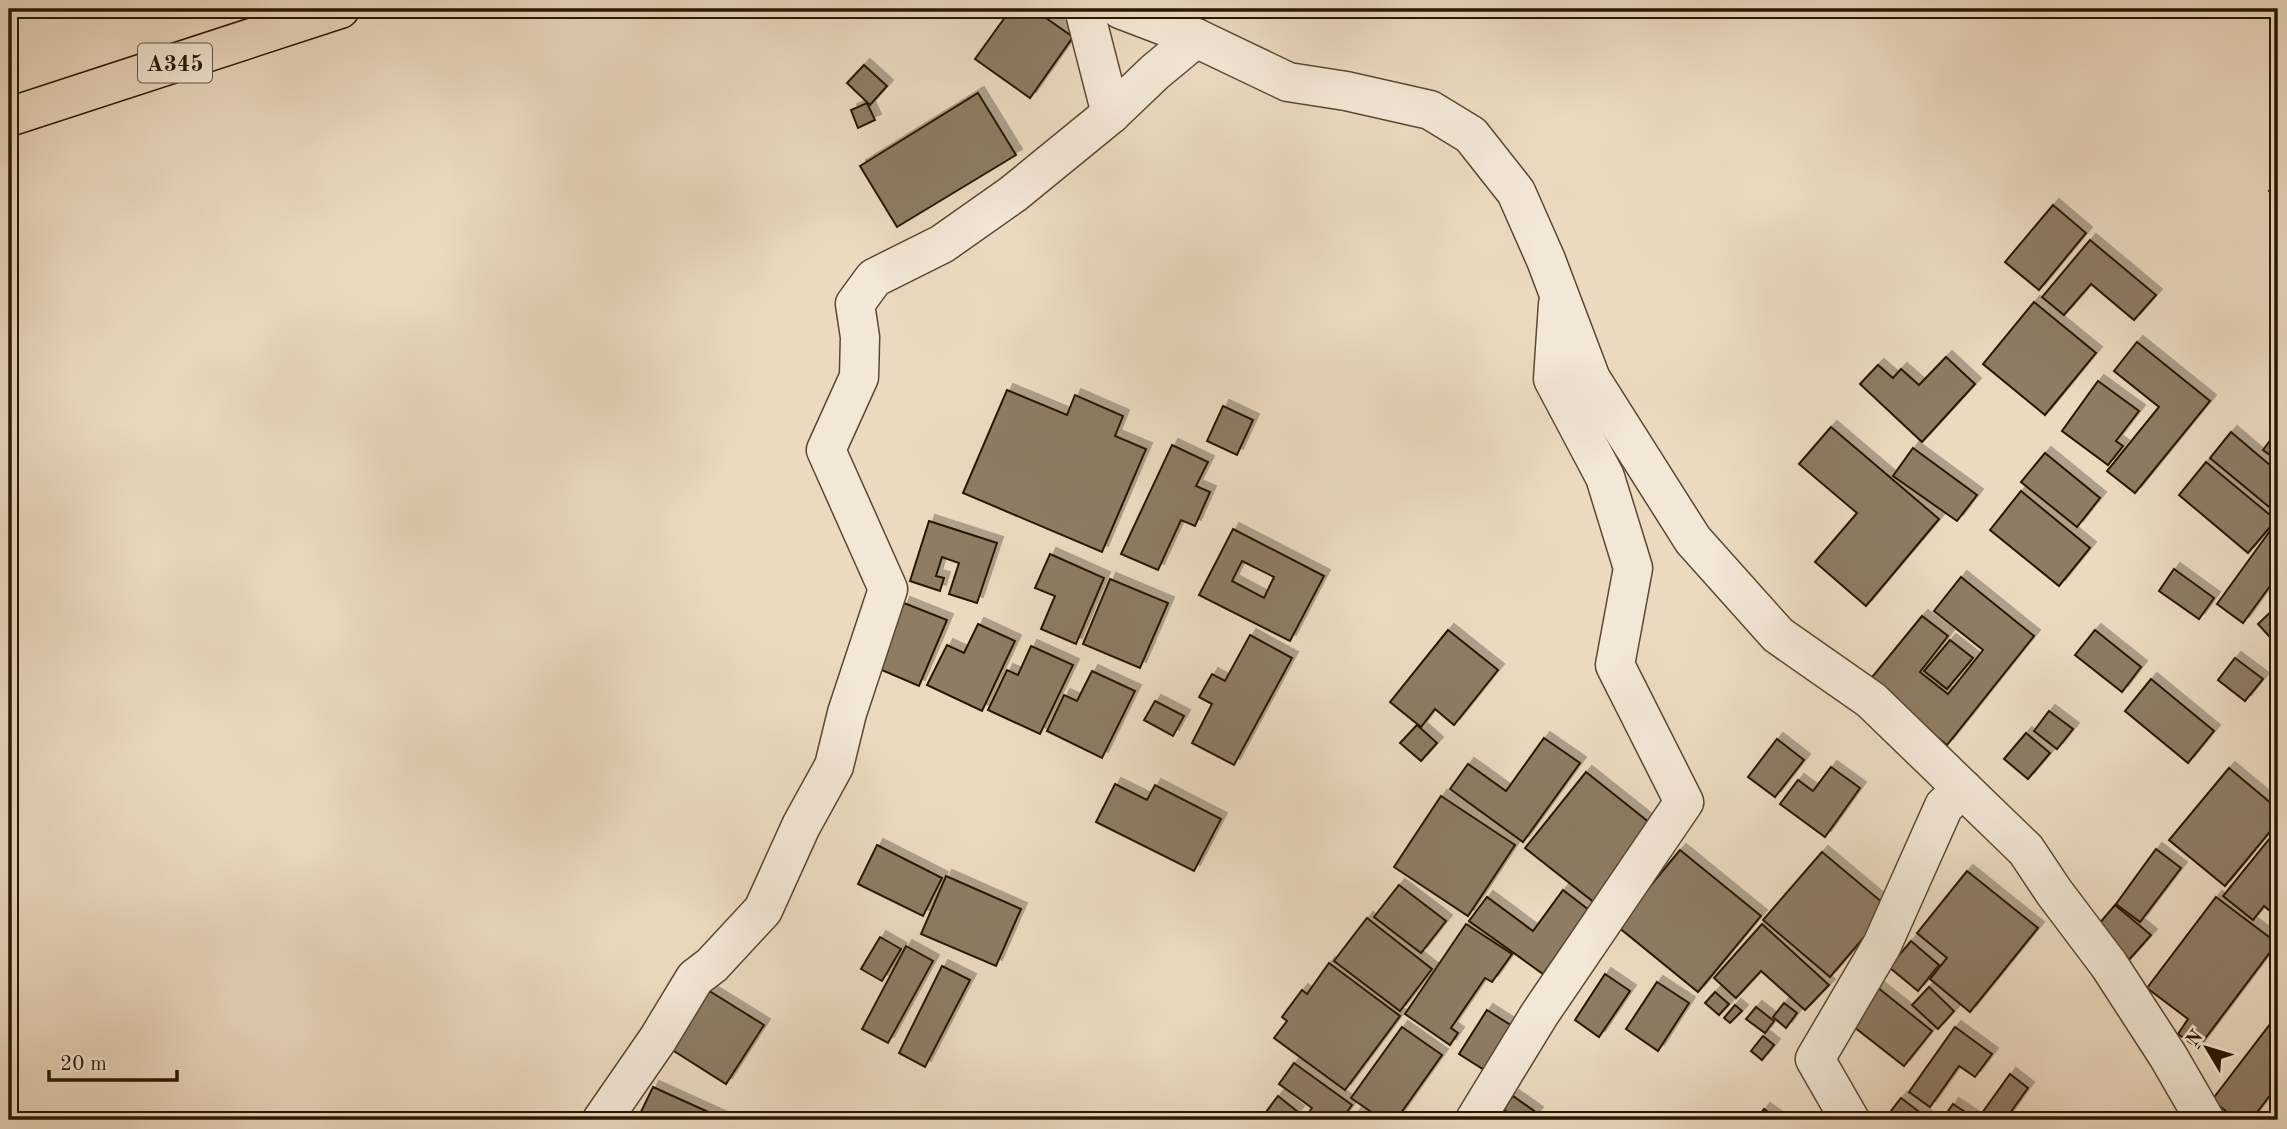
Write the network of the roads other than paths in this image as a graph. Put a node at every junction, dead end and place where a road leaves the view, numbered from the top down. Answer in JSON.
{"nodes":[{"id":1,"x":340,"y":9,"type":"edge"},
{"id":2,"x":1084,"y":9,"type":"edge"},
{"id":3,"x":1120,"y":9,"type":"edge"},
{"id":4,"x":1196,"y":38,"type":"junction"},
{"id":5,"x":1111,"y":114,"type":"junction"},
{"id":6,"x":9,"y":117,"type":"edge"},
{"id":7,"x":1559,"y":293,"type":"junction"},
{"id":8,"x":1963,"y":789,"type":"junction"},
{"id":9,"x":602,"y":1120,"type":"edge"},
{"id":10,"x":1475,"y":1120,"type":"edge"},
{"id":11,"x":1850,"y":1120,"type":"edge"},
{"id":12,"x":2205,"y":1120,"type":"edge"}],
"edges":[{"from":1,"to":6,"type":"highway","number":"A345"},
{"from":2,"to":5,"type":"street"},
{"from":3,"to":4,"type":"street"},
{"from":4,"to":5,"type":"street"},
{"from":4,"to":7,"type":"street"},
{"from":5,"to":9,"type":"street"},
{"from":7,"to":8,"type":"street"},
{"from":7,"to":10,"type":"street"},
{"from":8,"to":11,"type":"street"},
{"from":8,"to":12,"type":"street"}]}
